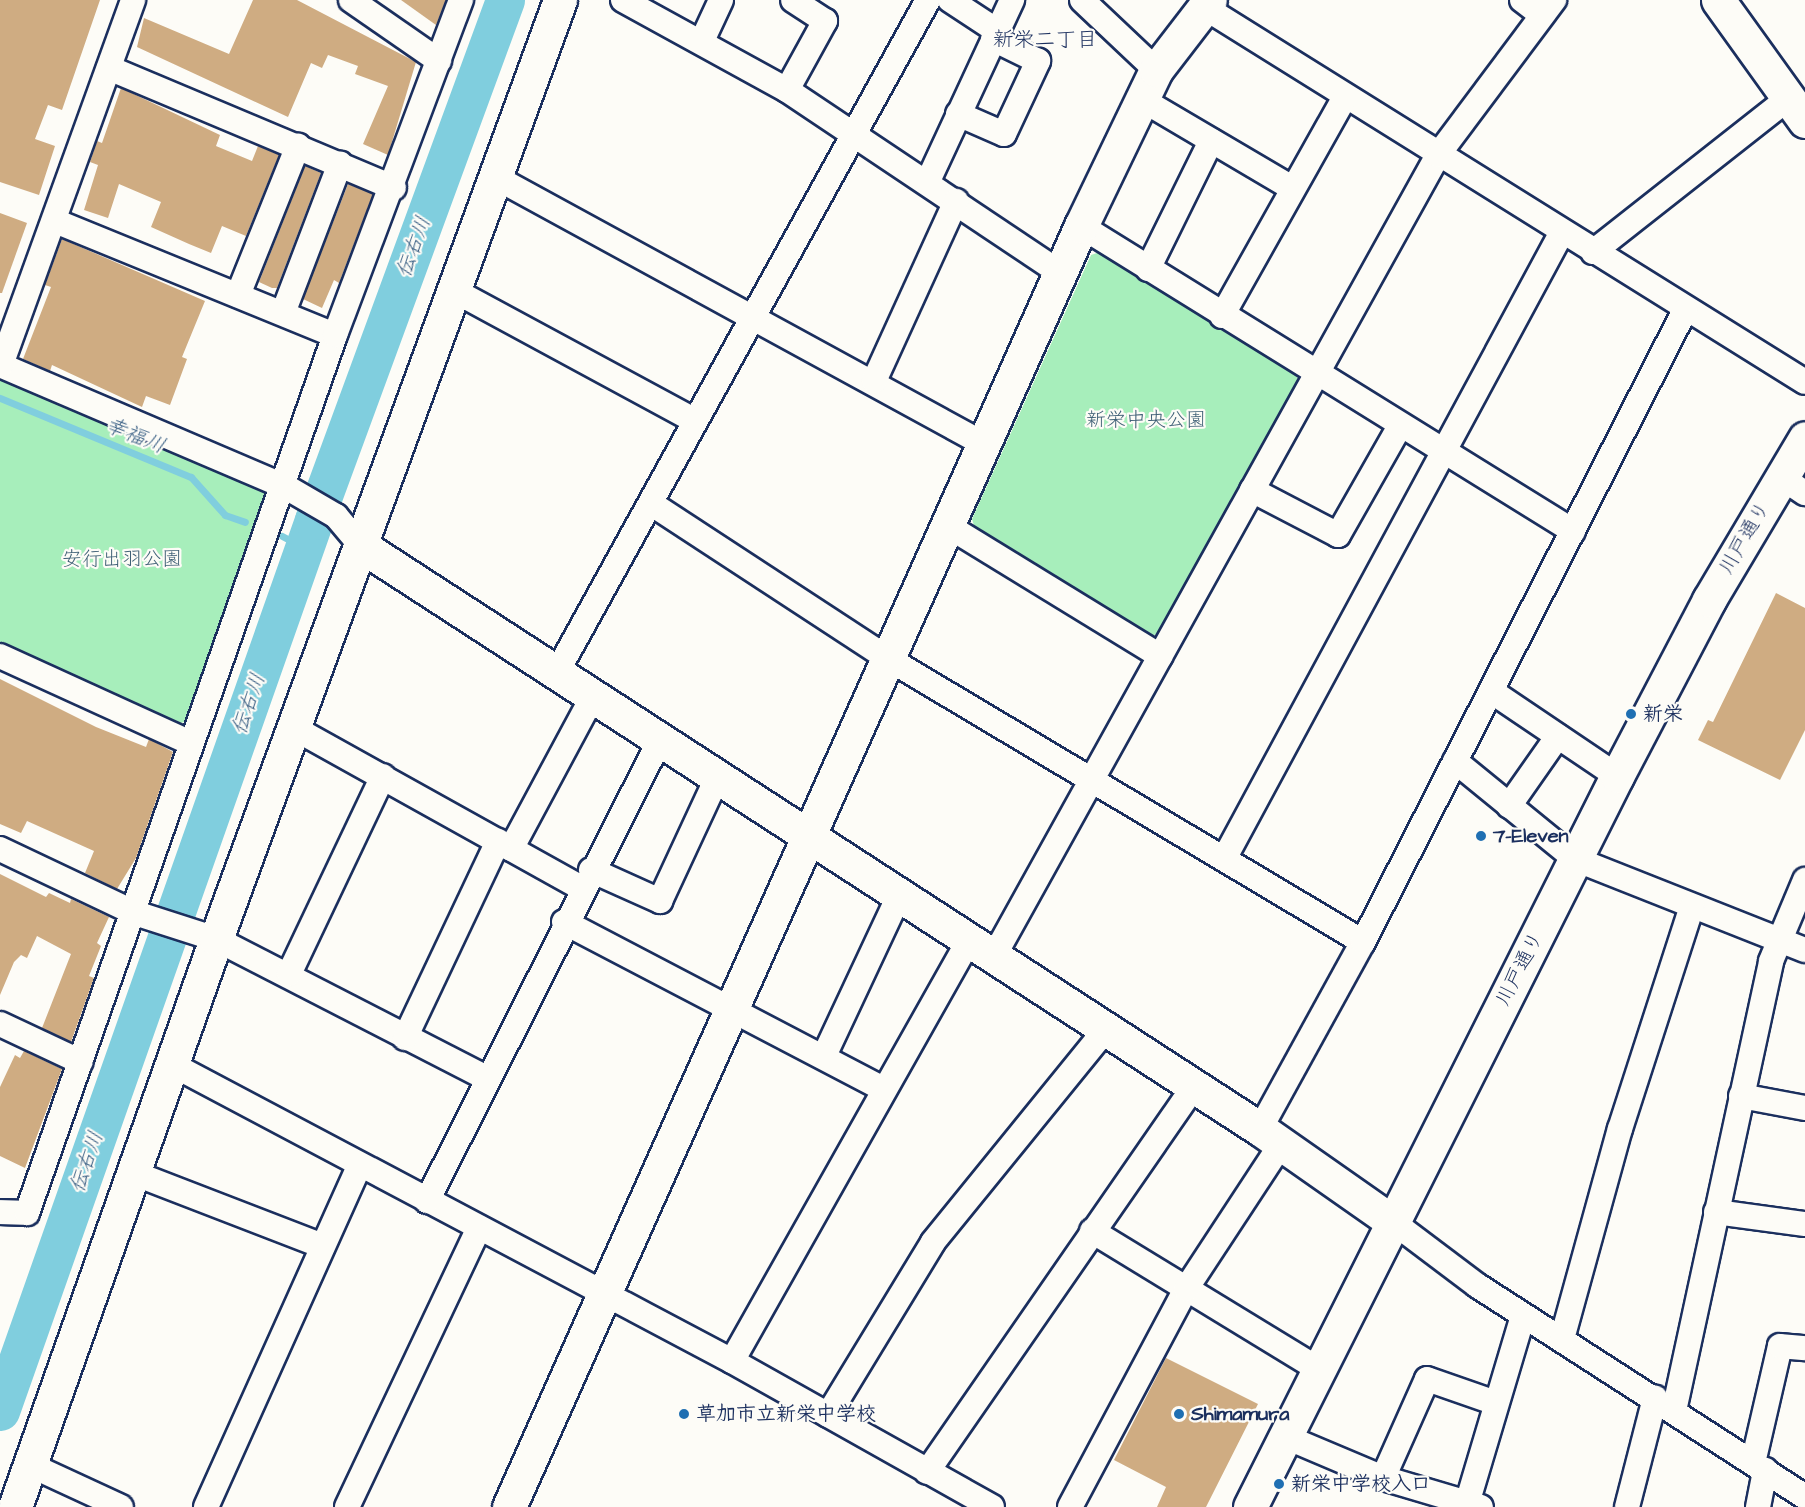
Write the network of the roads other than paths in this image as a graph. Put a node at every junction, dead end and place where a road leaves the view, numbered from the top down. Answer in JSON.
{"nodes":[{"id":1,"x":133,"y":0,"type":"edge"},
{"id":2,"x":351,"y":0,"type":"edge"},
{"id":3,"x":461,"y":0,"type":"edge"},
{"id":4,"x":560,"y":0,"type":"edge"},
{"id":5,"x":623,"y":0,"type":"edge"},
{"id":6,"x":721,"y":0,"type":"edge"},
{"id":7,"x":792,"y":0,"type":"edge"},
{"id":8,"x":928,"y":0,"type":"edge"},
{"id":9,"x":950,"y":0,"type":"edge"},
{"id":10,"x":1012,"y":0,"type":"edge"},
{"id":11,"x":1082,"y":0,"type":"edge"},
{"id":12,"x":1522,"y":0,"type":"edge"},
{"id":13,"x":1718,"y":0,"type":"edge"},
{"id":14,"x":1207,"y":4,"type":"edge"},
{"id":15,"x":1548,"y":8,"type":"edge"},
{"id":16,"x":995,"y":35,"type":"junction"},
{"id":17,"x":702,"y":41,"type":"junction"},
{"id":18,"x":439,"y":61,"type":"junction"},
{"id":19,"x":109,"y":68,"type":"junction"},
{"id":20,"x":1156,"y":70,"type":"junction"},
{"id":21,"x":787,"y":90,"type":"junction"},
{"id":22,"x":1345,"y":97,"type":"junction"},
{"id":23,"x":1141,"y":99,"type":"junction"},
{"id":24,"x":1800,"y":113,"type":"edge"},
{"id":25,"x":958,"y":114,"type":"junction"},
{"id":26,"x":851,"y":133,"type":"junction"},
{"id":27,"x":1211,"y":141,"type":"junction"},
{"id":28,"x":298,"y":146,"type":"junction"},
{"id":29,"x":1438,"y":155,"type":"junction"},
{"id":30,"x":340,"y":164,"type":"junction"},
{"id":31,"x":495,"y":177,"type":"junction"},
{"id":32,"x":928,"y":181,"type":"junction"},
{"id":33,"x":394,"y":188,"type":"junction"},
{"id":34,"x":1292,"y":188,"type":"junction"},
{"id":35,"x":956,"y":201,"type":"junction"},
{"id":36,"x":55,"y":222,"type":"junction"},
{"id":37,"x":1081,"y":226,"type":"junction"},
{"id":38,"x":1561,"y":234,"type":"junction"},
{"id":39,"x":1593,"y":252,"type":"junction"},
{"id":40,"x":1148,"y":269,"type":"junction"},
{"id":41,"x":1060,"y":273,"type":"junction"},
{"id":42,"x":455,"y":291,"type":"junction"},
{"id":43,"x":238,"y":295,"type":"junction"},
{"id":44,"x":1685,"y":310,"type":"junction"},
{"id":45,"x":283,"y":312,"type":"junction"},
{"id":46,"x":751,"y":312,"type":"junction"},
{"id":47,"x":1222,"y":316,"type":"junction"},
{"id":48,"x":335,"y":336,"type":"junction"},
{"id":49,"x":1,"y":365,"type":"edge"},
{"id":50,"x":1313,"y":373,"type":"junction"},
{"id":51,"x":874,"y":381,"type":"junction"},
{"id":52,"x":1805,"y":382,"type":"edge"},
{"id":53,"x":694,"y":421,"type":"junction"},
{"id":54,"x":1400,"y":426,"type":"junction"},
{"id":55,"x":1805,"y":438,"type":"edge"},
{"id":56,"x":984,"y":444,"type":"junction"},
{"id":57,"x":1442,"y":452,"type":"junction"},
{"id":58,"x":1793,"y":485,"type":"edge"},
{"id":59,"x":286,"y":488,"type":"junction"},
{"id":60,"x":1252,"y":490,"type":"junction"},
{"id":61,"x":652,"y":504,"type":"junction"},
{"id":62,"x":948,"y":526,"type":"junction"},
{"id":63,"x":1573,"y":531,"type":"junction"},
{"id":64,"x":360,"y":545,"type":"junction"},
{"id":65,"x":0,"y":656,"type":"edge"},
{"id":66,"x":1160,"y":656,"type":"junction"},
{"id":67,"x":887,"y":658,"type":"junction"},
{"id":68,"x":557,"y":672,"type":"junction"},
{"id":69,"x":1491,"y":691,"type":"junction"},
{"id":70,"x":593,"y":696,"type":"junction"},
{"id":71,"x":294,"y":728,"type":"junction"},
{"id":72,"x":1558,"y":736,"type":"junction"},
{"id":73,"x":660,"y":740,"type":"junction"},
{"id":74,"x":191,"y":743,"type":"junction"},
{"id":75,"x":1455,"y":761,"type":"junction"},
{"id":76,"x":383,"y":776,"type":"junction"},
{"id":77,"x":1617,"y":776,"type":"junction"},
{"id":78,"x":717,"y":778,"type":"junction"},
{"id":79,"x":1093,"y":781,"type":"junction"},
{"id":80,"x":1509,"y":806,"type":"junction"},
{"id":81,"x":810,"y":838,"type":"junction"},
{"id":82,"x":504,"y":845,"type":"junction"},
{"id":83,"x":0,"y":849,"type":"edge"},
{"id":84,"x":1224,"y":859,"type":"junction"},
{"id":85,"x":1575,"y":860,"type":"junction"},
{"id":86,"x":586,"y":879,"type":"junction"},
{"id":87,"x":1805,"y":880,"type":"edge"},
{"id":88,"x":899,"y":896,"type":"junction"},
{"id":89,"x":1692,"y":906,"type":"junction"},
{"id":90,"x":136,"y":913,"type":"junction"},
{"id":91,"x":564,"y":922,"type":"junction"},
{"id":92,"x":215,"y":939,"type":"junction"},
{"id":93,"x":1779,"y":939,"type":"junction"},
{"id":94,"x":1363,"y":942,"type":"junction"},
{"id":95,"x":981,"y":948,"type":"junction"},
{"id":96,"x":1805,"y":950,"type":"edge"},
{"id":97,"x":289,"y":974,"type":"junction"},
{"id":98,"x":733,"y":1008,"type":"junction"},
{"id":99,"x":0,"y":1024,"type":"edge"},
{"id":100,"x":1106,"y":1029,"type":"junction"},
{"id":101,"x":405,"y":1038,"type":"junction"},
{"id":102,"x":824,"y":1056,"type":"junction"},
{"id":103,"x":81,"y":1062,"type":"junction"},
{"id":104,"x":174,"y":1066,"type":"junction"},
{"id":105,"x":485,"y":1077,"type":"junction"},
{"id":106,"x":1194,"y":1087,"type":"junction"},
{"id":107,"x":883,"y":1089,"type":"junction"},
{"id":108,"x":1742,"y":1096,"type":"junction"},
{"id":109,"x":1805,"y":1108,"type":"edge"},
{"id":110,"x":1271,"y":1136,"type":"junction"},
{"id":111,"x":360,"y":1165,"type":"junction"},
{"id":112,"x":136,"y":1173,"type":"junction"},
{"id":113,"x":427,"y":1201,"type":"junction"},
{"id":114,"x":0,"y":1212,"type":"edge"},
{"id":115,"x":1716,"y":1212,"type":"junction"},
{"id":116,"x":1393,"y":1222,"type":"junction"},
{"id":117,"x":1805,"y":1224,"type":"edge"},
{"id":118,"x":479,"y":1228,"type":"junction"},
{"id":119,"x":1092,"y":1231,"type":"junction"},
{"id":120,"x":323,"y":1246,"type":"junction"},
{"id":121,"x":1186,"y":1289,"type":"junction"},
{"id":122,"x":603,"y":1295,"type":"junction"},
{"id":123,"x":1523,"y":1316,"type":"junction"},
{"id":124,"x":1562,"y":1339,"type":"junction"},
{"id":125,"x":1805,"y":1348,"type":"edge"},
{"id":126,"x":732,"y":1361,"type":"junction"},
{"id":127,"x":1318,"y":1369,"type":"junction"},
{"id":128,"x":1496,"y":1403,"type":"junction"},
{"id":129,"x":1665,"y":1405,"type":"junction"},
{"id":130,"x":828,"y":1415,"type":"junction"},
{"id":131,"x":1286,"y":1437,"type":"junction"},
{"id":132,"x":30,"y":1465,"type":"junction"},
{"id":133,"x":1759,"y":1467,"type":"junction"},
{"id":134,"x":927,"y":1472,"type":"junction"},
{"id":135,"x":1383,"y":1478,"type":"junction"},
{"id":136,"x":1805,"y":1497,"type":"edge"},
{"id":137,"x":1471,"y":1506,"type":"edge"},
{"id":138,"x":15,"y":1507,"type":"edge"},
{"id":139,"x":121,"y":1507,"type":"edge"},
{"id":140,"x":206,"y":1507,"type":"edge"},
{"id":141,"x":347,"y":1507,"type":"edge"},
{"id":142,"x":509,"y":1507,"type":"edge"},
{"id":143,"x":992,"y":1507,"type":"edge"},
{"id":144,"x":1070,"y":1507,"type":"edge"},
{"id":145,"x":1250,"y":1507,"type":"edge"},
{"id":146,"x":1627,"y":1507,"type":"edge"},
{"id":147,"x":1758,"y":1507,"type":"edge"}],
"edges":[{"from":1,"to":19,"type":"street"},
{"from":2,"to":18,"type":"street"},
{"from":3,"to":18,"type":"street"},
{"from":4,"to":31,"type":"street"},
{"from":5,"to":17,"type":"street"},
{"from":6,"to":17,"type":"street"},
{"from":7,"to":21,"type":"street"},
{"from":8,"to":26,"type":"street"},
{"from":9,"to":16,"type":"street"},
{"from":10,"to":16,"type":"street"},
{"from":11,"to":20,"type":"street"},
{"from":12,"to":15,"type":"street"},
{"from":13,"to":24,"type":"street"},
{"from":14,"to":20,"type":"street"},
{"from":14,"to":22,"type":"street"},
{"from":15,"to":29,"type":"street"},
{"from":16,"to":25,"type":"street"},
{"from":16,"to":25,"type":"street"},
{"from":17,"to":21,"type":"street"},
{"from":18,"to":33,"type":"street"},
{"from":19,"to":28,"type":"street"},
{"from":19,"to":36,"type":"street"},
{"from":20,"to":23,"type":"street"},
{"from":21,"to":26,"type":"street"},
{"from":22,"to":29,"type":"street"},
{"from":22,"to":34,"type":"street"},
{"from":23,"to":27,"type":"street"},
{"from":23,"to":37,"type":"street"},
{"from":24,"to":39,"type":"street"},
{"from":25,"to":32,"type":"street"},
{"from":26,"to":32,"type":"street"},
{"from":26,"to":46,"type":"street"},
{"from":27,"to":34,"type":"street"},
{"from":27,"to":40,"type":"street"},
{"from":28,"to":30,"type":"street"},
{"from":28,"to":43,"type":"street"},
{"from":29,"to":38,"type":"street"},
{"from":29,"to":50,"type":"street"},
{"from":30,"to":33,"type":"street"},
{"from":30,"to":45,"type":"street"},
{"from":31,"to":42,"type":"street"},
{"from":31,"to":46,"type":"street"},
{"from":32,"to":35,"type":"street"},
{"from":33,"to":48,"type":"street"},
{"from":34,"to":47,"type":"street"},
{"from":35,"to":41,"type":"street"},
{"from":35,"to":51,"type":"street"},
{"from":36,"to":43,"type":"street"},
{"from":36,"to":49,"type":"street"},
{"from":37,"to":40,"type":"street"},
{"from":37,"to":41,"type":"street"},
{"from":38,"to":39,"type":"street"},
{"from":38,"to":57,"type":"street"},
{"from":39,"to":44,"type":"street"},
{"from":40,"to":47,"type":"street"},
{"from":41,"to":56,"type":"street"},
{"from":42,"to":53,"type":"street"},
{"from":42,"to":64,"type":"street"},
{"from":43,"to":45,"type":"street"},
{"from":44,"to":52,"type":"street"},
{"from":44,"to":63,"type":"street"},
{"from":45,"to":48,"type":"street"},
{"from":46,"to":51,"type":"street"},
{"from":46,"to":53,"type":"street"},
{"from":47,"to":50,"type":"street"},
{"from":48,"to":59,"type":"street"},
{"from":49,"to":59,"type":"street"},
{"from":50,"to":54,"type":"street"},
{"from":50,"to":60,"type":"street"},
{"from":51,"to":56,"type":"street"},
{"from":53,"to":61,"type":"street"},
{"from":54,"to":57,"type":"street"},
{"from":54,"to":60,"type":"street"},
{"from":55,"to":58,"type":"street","name":"川戸通り"},
{"from":56,"to":62,"type":"street"},
{"from":57,"to":63,"type":"street"},
{"from":57,"to":84,"type":"street"},
{"from":58,"to":77,"type":"street","name":"川戸通り"},
{"from":59,"to":64,"type":"street"},
{"from":59,"to":74,"type":"street"},
{"from":60,"to":66,"type":"street"},
{"from":61,"to":67,"type":"street"},
{"from":61,"to":68,"type":"street"},
{"from":62,"to":66,"type":"street"},
{"from":62,"to":67,"type":"street"},
{"from":63,"to":69,"type":"street"},
{"from":64,"to":68,"type":"street"},
{"from":64,"to":71,"type":"street"},
{"from":65,"to":74,"type":"street"},
{"from":66,"to":79,"type":"street"},
{"from":67,"to":79,"type":"street"},
{"from":67,"to":81,"type":"street"},
{"from":68,"to":70,"type":"street"},
{"from":69,"to":72,"type":"street"},
{"from":69,"to":75,"type":"street"},
{"from":70,"to":73,"type":"street"},
{"from":70,"to":82,"type":"street"},
{"from":71,"to":76,"type":"street"},
{"from":71,"to":92,"type":"street"},
{"from":72,"to":77,"type":"street"},
{"from":72,"to":80,"type":"street"},
{"from":73,"to":78,"type":"street"},
{"from":73,"to":86,"type":"street"},
{"from":74,"to":90,"type":"street"},
{"from":75,"to":80,"type":"street"},
{"from":75,"to":94,"type":"street"},
{"from":76,"to":82,"type":"street"},
{"from":76,"to":97,"type":"street"},
{"from":77,"to":85,"type":"street","name":"川戸通り"},
{"from":78,"to":81,"type":"street"},
{"from":78,"to":86,"type":"street"},
{"from":79,"to":84,"type":"street"},
{"from":79,"to":95,"type":"street"},
{"from":80,"to":85,"type":"street"},
{"from":81,"to":88,"type":"street"},
{"from":81,"to":98,"type":"street"},
{"from":82,"to":86,"type":"street"},
{"from":82,"to":101,"type":"street"},
{"from":83,"to":90,"type":"street"},
{"from":84,"to":94,"type":"street"},
{"from":85,"to":89,"type":"street"},
{"from":85,"to":116,"type":"street","name":"川戸通り"},
{"from":86,"to":91,"type":"street"},
{"from":87,"to":93,"type":"street"},
{"from":88,"to":95,"type":"street"},
{"from":88,"to":102,"type":"street"},
{"from":89,"to":93,"type":"street"},
{"from":89,"to":124,"type":"street"},
{"from":90,"to":92,"type":"street"},
{"from":90,"to":103,"type":"street"},
{"from":91,"to":98,"type":"street"},
{"from":91,"to":105,"type":"street"},
{"from":92,"to":97,"type":"street"},
{"from":92,"to":104,"type":"street"},
{"from":93,"to":96,"type":"street"},
{"from":93,"to":108,"type":"street"},
{"from":94,"to":110,"type":"street"},
{"from":95,"to":100,"type":"street"},
{"from":95,"to":107,"type":"street"},
{"from":97,"to":101,"type":"street"},
{"from":98,"to":102,"type":"street"},
{"from":98,"to":122,"type":"street"},
{"from":99,"to":103,"type":"street"},
{"from":100,"to":106,"type":"street"},
{"from":100,"to":130,"type":"street"},
{"from":101,"to":105,"type":"street"},
{"from":102,"to":107,"type":"street"},
{"from":103,"to":114,"type":"street"},
{"from":104,"to":111,"type":"street"},
{"from":104,"to":112,"type":"street"},
{"from":105,"to":113,"type":"street"},
{"from":106,"to":110,"type":"street"},
{"from":106,"to":119,"type":"street"},
{"from":107,"to":126,"type":"street"},
{"from":108,"to":109,"type":"street"},
{"from":108,"to":115,"type":"street"},
{"from":110,"to":116,"type":"street"},
{"from":110,"to":121,"type":"street"},
{"from":111,"to":113,"type":"street"},
{"from":111,"to":120,"type":"street"},
{"from":112,"to":120,"type":"street"},
{"from":112,"to":132,"type":"street"},
{"from":113,"to":118,"type":"street"},
{"from":115,"to":117,"type":"street"},
{"from":115,"to":129,"type":"street"},
{"from":116,"to":123,"type":"street"},
{"from":116,"to":127,"type":"street","name":"川戸通り"},
{"from":118,"to":122,"type":"street"},
{"from":118,"to":141,"type":"street"},
{"from":119,"to":121,"type":"street"},
{"from":119,"to":134,"type":"street"},
{"from":120,"to":140,"type":"street"},
{"from":121,"to":127,"type":"street"},
{"from":121,"to":144,"type":"street"},
{"from":122,"to":126,"type":"street"},
{"from":122,"to":142,"type":"street"},
{"from":123,"to":124,"type":"street"},
{"from":123,"to":128,"type":"street"},
{"from":124,"to":129,"type":"street"},
{"from":125,"to":133,"type":"street"},
{"from":126,"to":130,"type":"street"},
{"from":127,"to":131,"type":"street","name":"川戸通り"},
{"from":128,"to":135,"type":"street"},
{"from":128,"to":137,"type":"street"},
{"from":129,"to":133,"type":"street"},
{"from":129,"to":146,"type":"street"},
{"from":130,"to":134,"type":"street"},
{"from":131,"to":135,"type":"street"},
{"from":131,"to":145,"type":"street","name":"川戸通り"},
{"from":132,"to":138,"type":"street"},
{"from":132,"to":139,"type":"street"},
{"from":133,"to":136,"type":"street"},
{"from":133,"to":147,"type":"street"},
{"from":134,"to":143,"type":"street"},
{"from":135,"to":137,"type":"street"}]}
